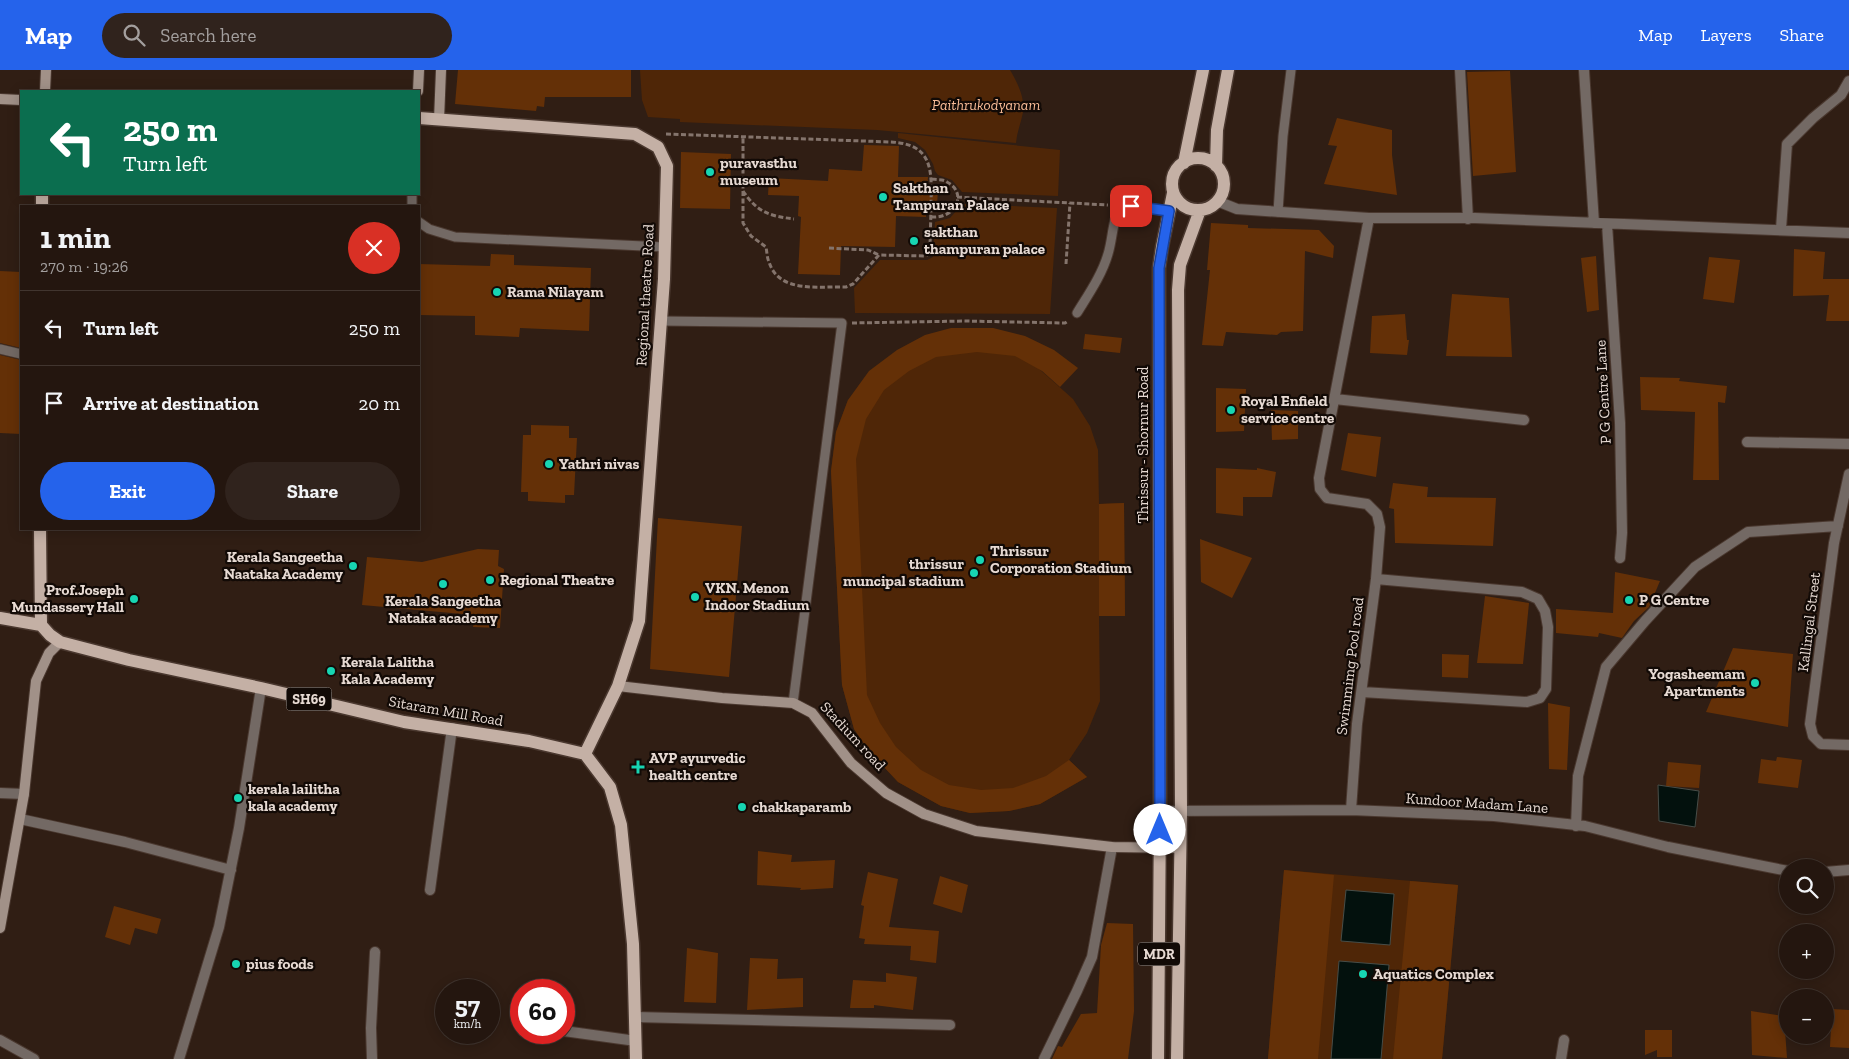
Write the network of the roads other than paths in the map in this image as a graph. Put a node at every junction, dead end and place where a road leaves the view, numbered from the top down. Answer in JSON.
{"nodes":[{"id":1,"x":46,"y":70,"type":"edge"},
{"id":2,"x":419,"y":70,"type":"edge"},
{"id":3,"x":441,"y":70,"type":"edge"},
{"id":4,"x":1203,"y":70,"type":"edge"},
{"id":5,"x":1228,"y":70,"type":"edge"},
{"id":6,"x":1291,"y":70,"type":"edge"},
{"id":7,"x":1460,"y":70,"type":"edge"},
{"id":8,"x":1584,"y":70,"type":"edge"},
{"id":9,"x":1849,"y":81,"type":"edge"},
{"id":10,"x":45,"y":90,"type":"edge"},
{"id":11,"x":418,"y":90,"type":"edge"},
{"id":12,"x":0,"y":99,"type":"edge"},
{"id":13,"x":20,"y":100,"type":"edge"},
{"id":14,"x":420,"y":118,"type":"edge"},
{"id":15,"x":439,"y":120,"type":"junction"},
{"id":16,"x":1184,"y":163,"type":"junction"},
{"id":17,"x":1216,"y":166,"type":"junction"},
{"id":18,"x":1174,"y":193,"type":"junction"},
{"id":19,"x":1217,"y":201,"type":"junction"},
{"id":20,"x":1200,"y":210,"type":"junction"},
{"id":21,"x":1169,"y":211,"type":"junction"},
{"id":22,"x":1278,"y":212,"type":"junction"},
{"id":23,"x":1369,"y":218,"type":"junction"},
{"id":24,"x":1468,"y":218,"type":"junction"},
{"id":25,"x":420,"y":223,"type":"edge"},
{"id":26,"x":1594,"y":223,"type":"junction"},
{"id":27,"x":1607,"y":224,"type":"junction"},
{"id":28,"x":1781,"y":230,"type":"junction"},
{"id":29,"x":1849,"y":233,"type":"edge"},
{"id":30,"x":664,"y":248,"type":"junction"},
{"id":31,"x":1077,"y":313,"type":"road end"},
{"id":32,"x":661,"y":321,"type":"junction"},
{"id":33,"x":0,"y":349,"type":"edge"},
{"id":34,"x":20,"y":354,"type":"edge"},
{"id":35,"x":1335,"y":399,"type":"junction"},
{"id":36,"x":1524,"y":420,"type":"dead end"},
{"id":37,"x":1746,"y":442,"type":"dead end"},
{"id":38,"x":1849,"y":444,"type":"edge"},
{"id":39,"x":1849,"y":474,"type":"edge"},
{"id":40,"x":1838,"y":526,"type":"junction"},
{"id":41,"x":40,"y":530,"type":"edge"},
{"id":42,"x":1620,"y":558,"type":"dead end"},
{"id":43,"x":1376,"y":579,"type":"junction"},
{"id":44,"x":0,"y":618,"type":"edge"},
{"id":45,"x":41,"y":625,"type":"junction"},
{"id":46,"x":60,"y":642,"type":"junction"},
{"id":47,"x":618,"y":686,"type":"junction"},
{"id":48,"x":261,"y":688,"type":"junction"},
{"id":49,"x":1362,"y":692,"type":"junction"},
{"id":50,"x":793,"y":703,"type":"junction"},
{"id":51,"x":452,"y":728,"type":"junction"},
{"id":52,"x":1849,"y":745,"type":"edge"},
{"id":53,"x":585,"y":754,"type":"junction"},
{"id":54,"x":0,"y":793,"type":"edge"},
{"id":55,"x":24,"y":794,"type":"junction"},
{"id":56,"x":1351,"y":810,"type":"junction"},
{"id":57,"x":1160,"y":811,"type":"junction"},
{"id":58,"x":1181,"y":811,"type":"junction"},
{"id":59,"x":20,"y":819,"type":"junction"},
{"id":60,"x":1576,"y":826,"type":"junction"},
{"id":61,"x":1112,"y":847,"type":"junction"},
{"id":62,"x":1160,"y":848,"type":"junction"},
{"id":63,"x":1180,"y":848,"type":"junction"},
{"id":64,"x":1779,"y":869,"type":"edge"},
{"id":65,"x":231,"y":870,"type":"junction"},
{"id":66,"x":1849,"y":870,"type":"edge"},
{"id":67,"x":1834,"y":871,"type":"edge"},
{"id":68,"x":430,"y":890,"type":"dead end"},
{"id":69,"x":0,"y":928,"type":"edge"},
{"id":70,"x":375,"y":952,"type":"dead end"},
{"id":71,"x":1159,"y":976,"type":"junction"},
{"id":72,"x":1178,"y":977,"type":"junction"},
{"id":73,"x":635,"y":1017,"type":"junction"},
{"id":74,"x":950,"y":1024,"type":"dead end"},
{"id":75,"x":575,"y":1033,"type":"edge"},
{"id":76,"x":0,"y":1040,"type":"edge"},
{"id":77,"x":1564,"y":1040,"type":"dead end"},
{"id":78,"x":636,"y":1041,"type":"junction"},
{"id":79,"x":34,"y":1059,"type":"edge"},
{"id":80,"x":179,"y":1059,"type":"edge"},
{"id":81,"x":372,"y":1059,"type":"edge"},
{"id":82,"x":636,"y":1059,"type":"edge"},
{"id":83,"x":1044,"y":1059,"type":"edge"},
{"id":84,"x":1158,"y":1059,"type":"edge"},
{"id":85,"x":1176,"y":1059,"type":"edge"},
{"id":86,"x":1561,"y":1059,"type":"edge"}],
"edges":[{"from":1,"to":10,"type":"main road"},
{"from":2,"to":11,"type":"main road"},
{"from":3,"to":15,"type":"main road"},
{"from":4,"to":16,"type":"main road"},
{"from":5,"to":17,"type":"main road"},
{"from":6,"to":22,"type":"lane"},
{"from":7,"to":24,"type":"street"},
{"from":8,"to":26,"type":"street"},
{"from":9,"to":28,"type":"street"},
{"from":12,"to":13,"type":"main road"},
{"from":14,"to":15,"type":"main road","name":"Regional theatre Road"},
{"from":15,"to":30,"type":"main road","name":"Regional theatre Road"},
{"from":16,"to":17,"type":"main road"},
{"from":16,"to":18,"type":"main road"},
{"from":17,"to":19,"type":"main road"},
{"from":18,"to":20,"type":"main road"},
{"from":18,"to":21,"type":"main road","name":"Thrissur - Shornur Road","number":"MDR"},
{"from":19,"to":20,"type":"main road"},
{"from":19,"to":22,"type":"street"},
{"from":20,"to":58,"type":"main road","number":"MDR"},
{"from":21,"to":31,"type":"lane"},
{"from":21,"to":57,"type":"main road","name":"Thrissur - Shornur Road","number":"MDR"},
{"from":22,"to":23,"type":"street"},
{"from":23,"to":24,"type":"street"},
{"from":23,"to":35,"type":"street"},
{"from":24,"to":26,"type":"street"},
{"from":25,"to":30,"type":"lane"},
{"from":26,"to":27,"type":"street"},
{"from":27,"to":28,"type":"street"},
{"from":27,"to":42,"type":"street","name":"P G Centre Lane"},
{"from":28,"to":29,"type":"street"},
{"from":30,"to":32,"type":"main road","name":"Regional theatre Road"},
{"from":32,"to":47,"type":"main road","name":"Regional theatre Road"},
{"from":32,"to":50,"type":"lane"},
{"from":33,"to":34,"type":"lane"},
{"from":35,"to":36,"type":"street"},
{"from":35,"to":43,"type":"street","name":"Swimmimg Pool road"},
{"from":37,"to":38,"type":"street"},
{"from":39,"to":40,"type":"street","name":"Kallingal Street"},
{"from":40,"to":52,"type":"street","name":"Kallingal Street"},
{"from":40,"to":60,"type":"street"},
{"from":41,"to":45,"type":"main road"},
{"from":43,"to":49,"type":"street","name":"Swimmimg Pool road"},
{"from":43,"to":49,"type":"street"},
{"from":44,"to":45,"type":"main road"},
{"from":45,"to":46,"type":"main road","name":"Sitaram Mill Road","number":"SH69"},
{"from":46,"to":48,"type":"main road","name":"Sitaram Mill Road","number":"SH69"},
{"from":46,"to":55,"type":"main road"},
{"from":47,"to":50,"type":"main road","name":"Stadium road"},
{"from":47,"to":53,"type":"main road"},
{"from":48,"to":51,"type":"main road","name":"Sitaram Mill Road","number":"SH69"},
{"from":48,"to":65,"type":"street"},
{"from":49,"to":56,"type":"street","name":"Swimmimg Pool road"},
{"from":50,"to":61,"type":"main road","name":"Stadium road"},
{"from":51,"to":53,"type":"main road","name":"Sitaram Mill Road","number":"SH69"},
{"from":51,"to":68,"type":"street"},
{"from":53,"to":73,"type":"main road"},
{"from":54,"to":55,"type":"street"},
{"from":55,"to":59,"type":"main road"},
{"from":56,"to":58,"type":"street","name":"Kundoor Madam Lane"},
{"from":56,"to":60,"type":"street","name":"Kundoor Madam Lane"},
{"from":57,"to":58,"type":"street","name":"Kundoor Madam Lane"},
{"from":57,"to":62,"type":"main road","name":"Thrissur - Shornur Road","number":"MDR"},
{"from":58,"to":63,"type":"main road","number":"MDR"},
{"from":59,"to":65,"type":"street"},
{"from":59,"to":69,"type":"main road"},
{"from":60,"to":64,"type":"street","name":"Kundoor Madam Lane"},
{"from":61,"to":62,"type":"main road","name":"Stadium road"},
{"from":61,"to":83,"type":"street"},
{"from":62,"to":63,"type":"main road","name":"Stadium road"},
{"from":62,"to":71,"type":"main road","number":"MDR"},
{"from":63,"to":72,"type":"main road","number":"MDR"},
{"from":65,"to":80,"type":"street"},
{"from":66,"to":67,"type":"street"},
{"from":70,"to":81,"type":"street"},
{"from":71,"to":72,"type":"main road"},
{"from":71,"to":84,"type":"main road","number":"MDR"},
{"from":72,"to":85,"type":"main road","number":"MDR"},
{"from":73,"to":74,"type":"street"},
{"from":73,"to":78,"type":"main road"},
{"from":75,"to":78,"type":"street"},
{"from":76,"to":79,"type":"street"},
{"from":77,"to":86,"type":"street"},
{"from":78,"to":82,"type":"main road"}]}
